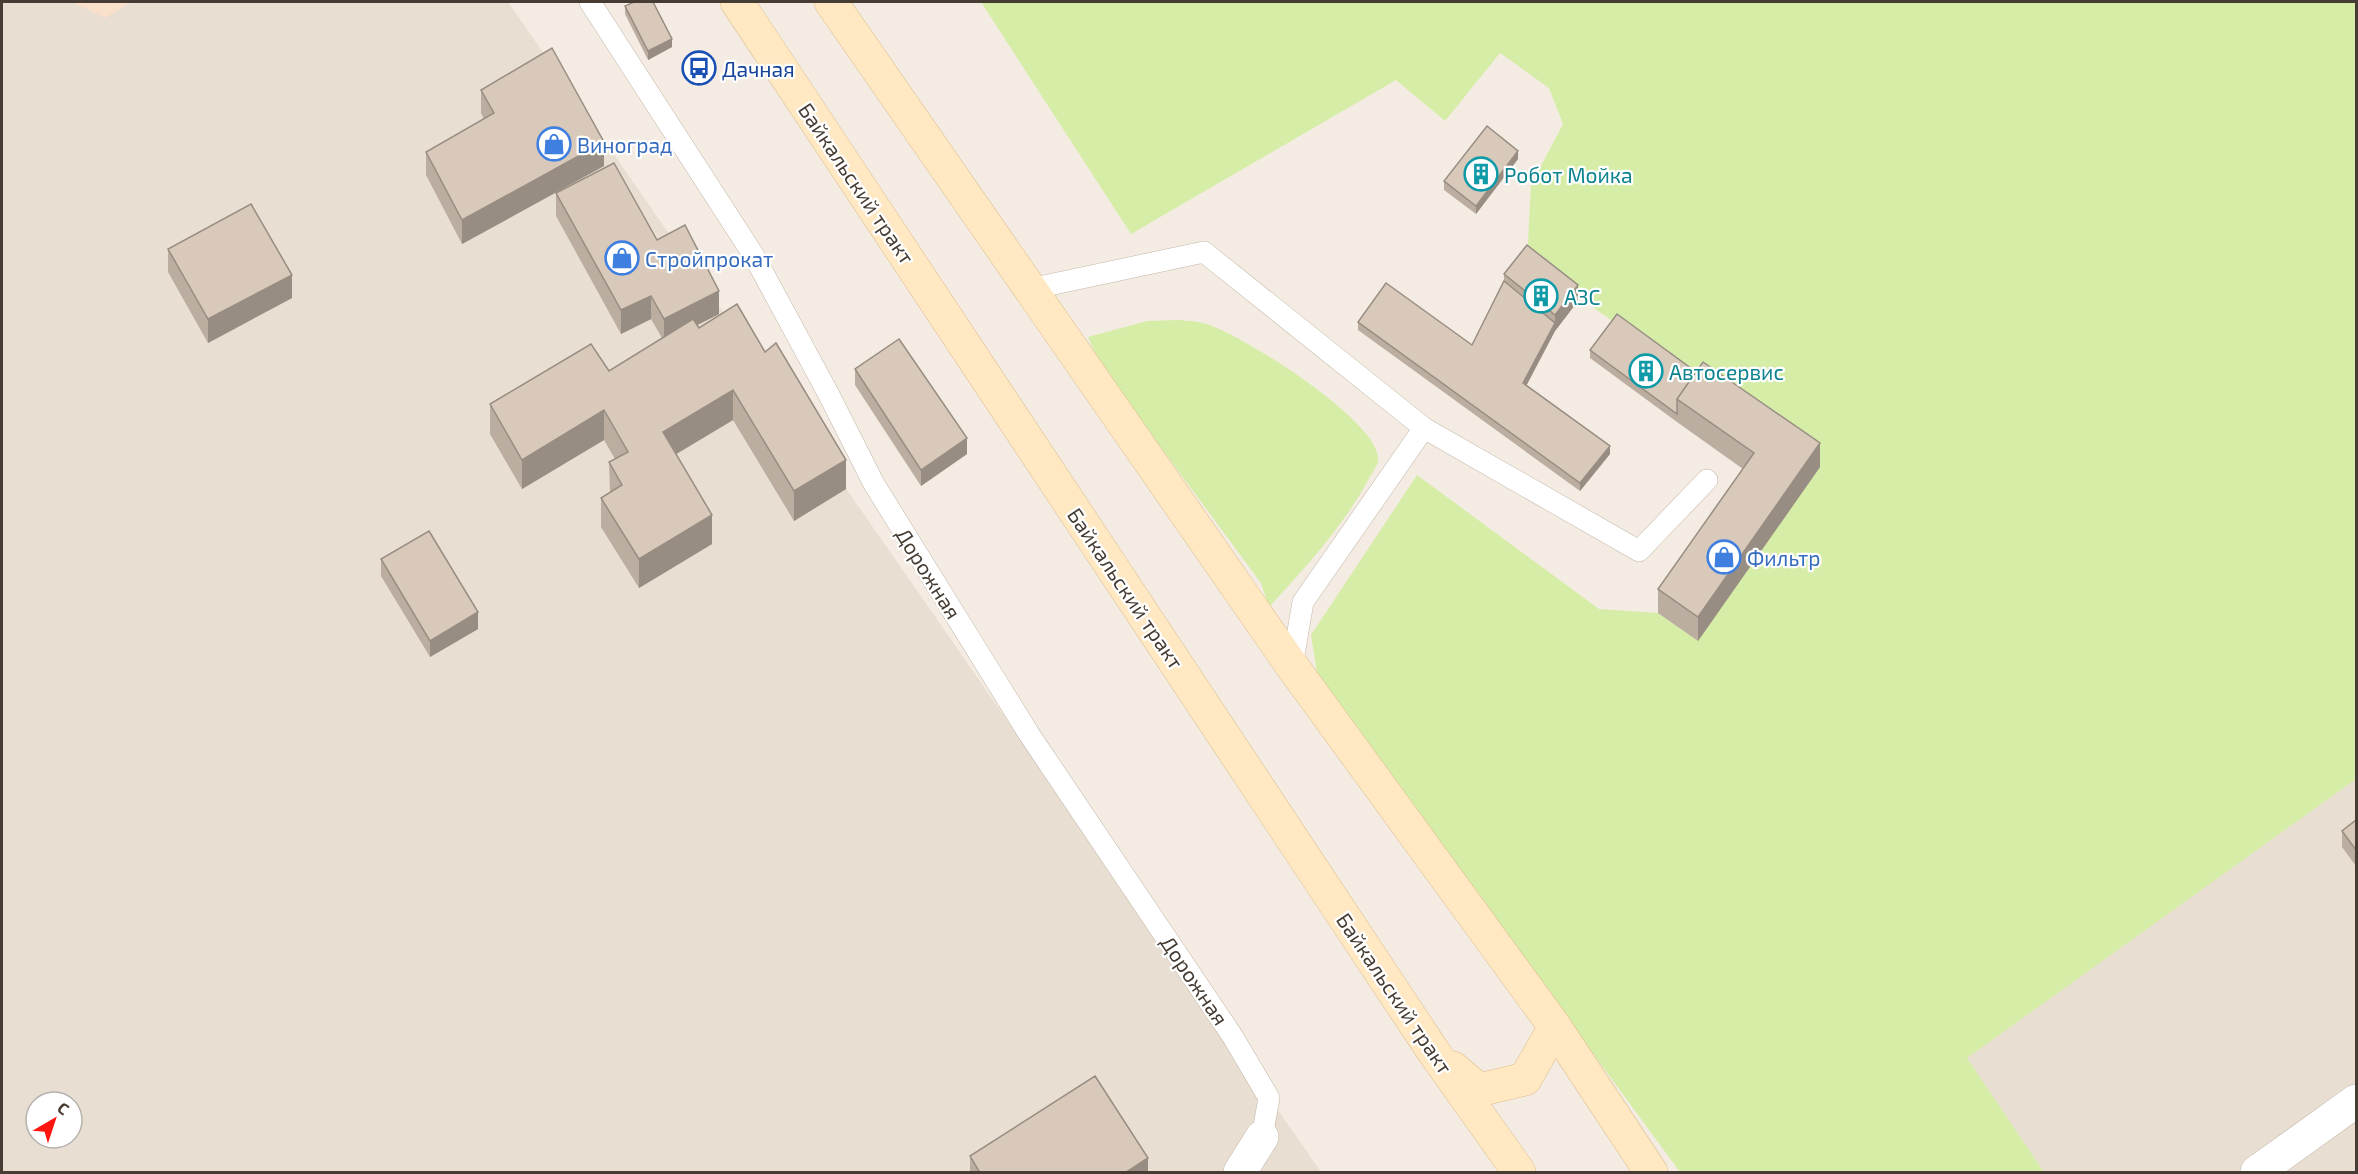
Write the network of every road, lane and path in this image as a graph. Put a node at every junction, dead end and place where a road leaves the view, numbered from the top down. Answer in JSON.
{"nodes":[{"id":1,"x":590,"y":2,"type":"edge"},
{"id":2,"x":736,"y":2,"type":"edge"},
{"id":3,"x":831,"y":2,"type":"edge"},
{"id":4,"x":1030,"y":289,"type":"junction"},
{"id":5,"x":1424,"y":428,"type":"junction"},
{"id":6,"x":1707,"y":480,"type":"dead end"},
{"id":7,"x":1292,"y":666,"type":"junction"},
{"id":8,"x":1555,"y":1027,"type":"junction"},
{"id":9,"x":1433,"y":1051,"type":"junction"},
{"id":10,"x":2356,"y":1101,"type":"edge"},
{"id":11,"x":1262,"y":1137,"type":"joint"},
{"id":12,"x":1240,"y":1173,"type":"edge"},
{"id":13,"x":1519,"y":1173,"type":"edge"},
{"id":14,"x":1651,"y":1173,"type":"edge"},
{"id":15,"x":2257,"y":1173,"type":"edge"}],
"edges":[{"from":1,"to":11,"type":"lane","name":"Дорожная"},
{"from":2,"to":9,"type":"main road","name":"Байкальский тракт"},
{"from":3,"to":4,"type":"main road"},
{"from":4,"to":5,"type":"lane"},
{"from":4,"to":7,"type":"main road"},
{"from":5,"to":6,"type":"lane"},
{"from":5,"to":7,"type":"lane"},
{"from":7,"to":8,"type":"main road"},
{"from":8,"to":9,"type":"main road"},
{"from":8,"to":14,"type":"main road"},
{"from":9,"to":13,"type":"main road","name":"Байкальский тракт"},
{"from":10,"to":15,"type":"street"},
{"from":11,"to":12,"type":"street"}]}
